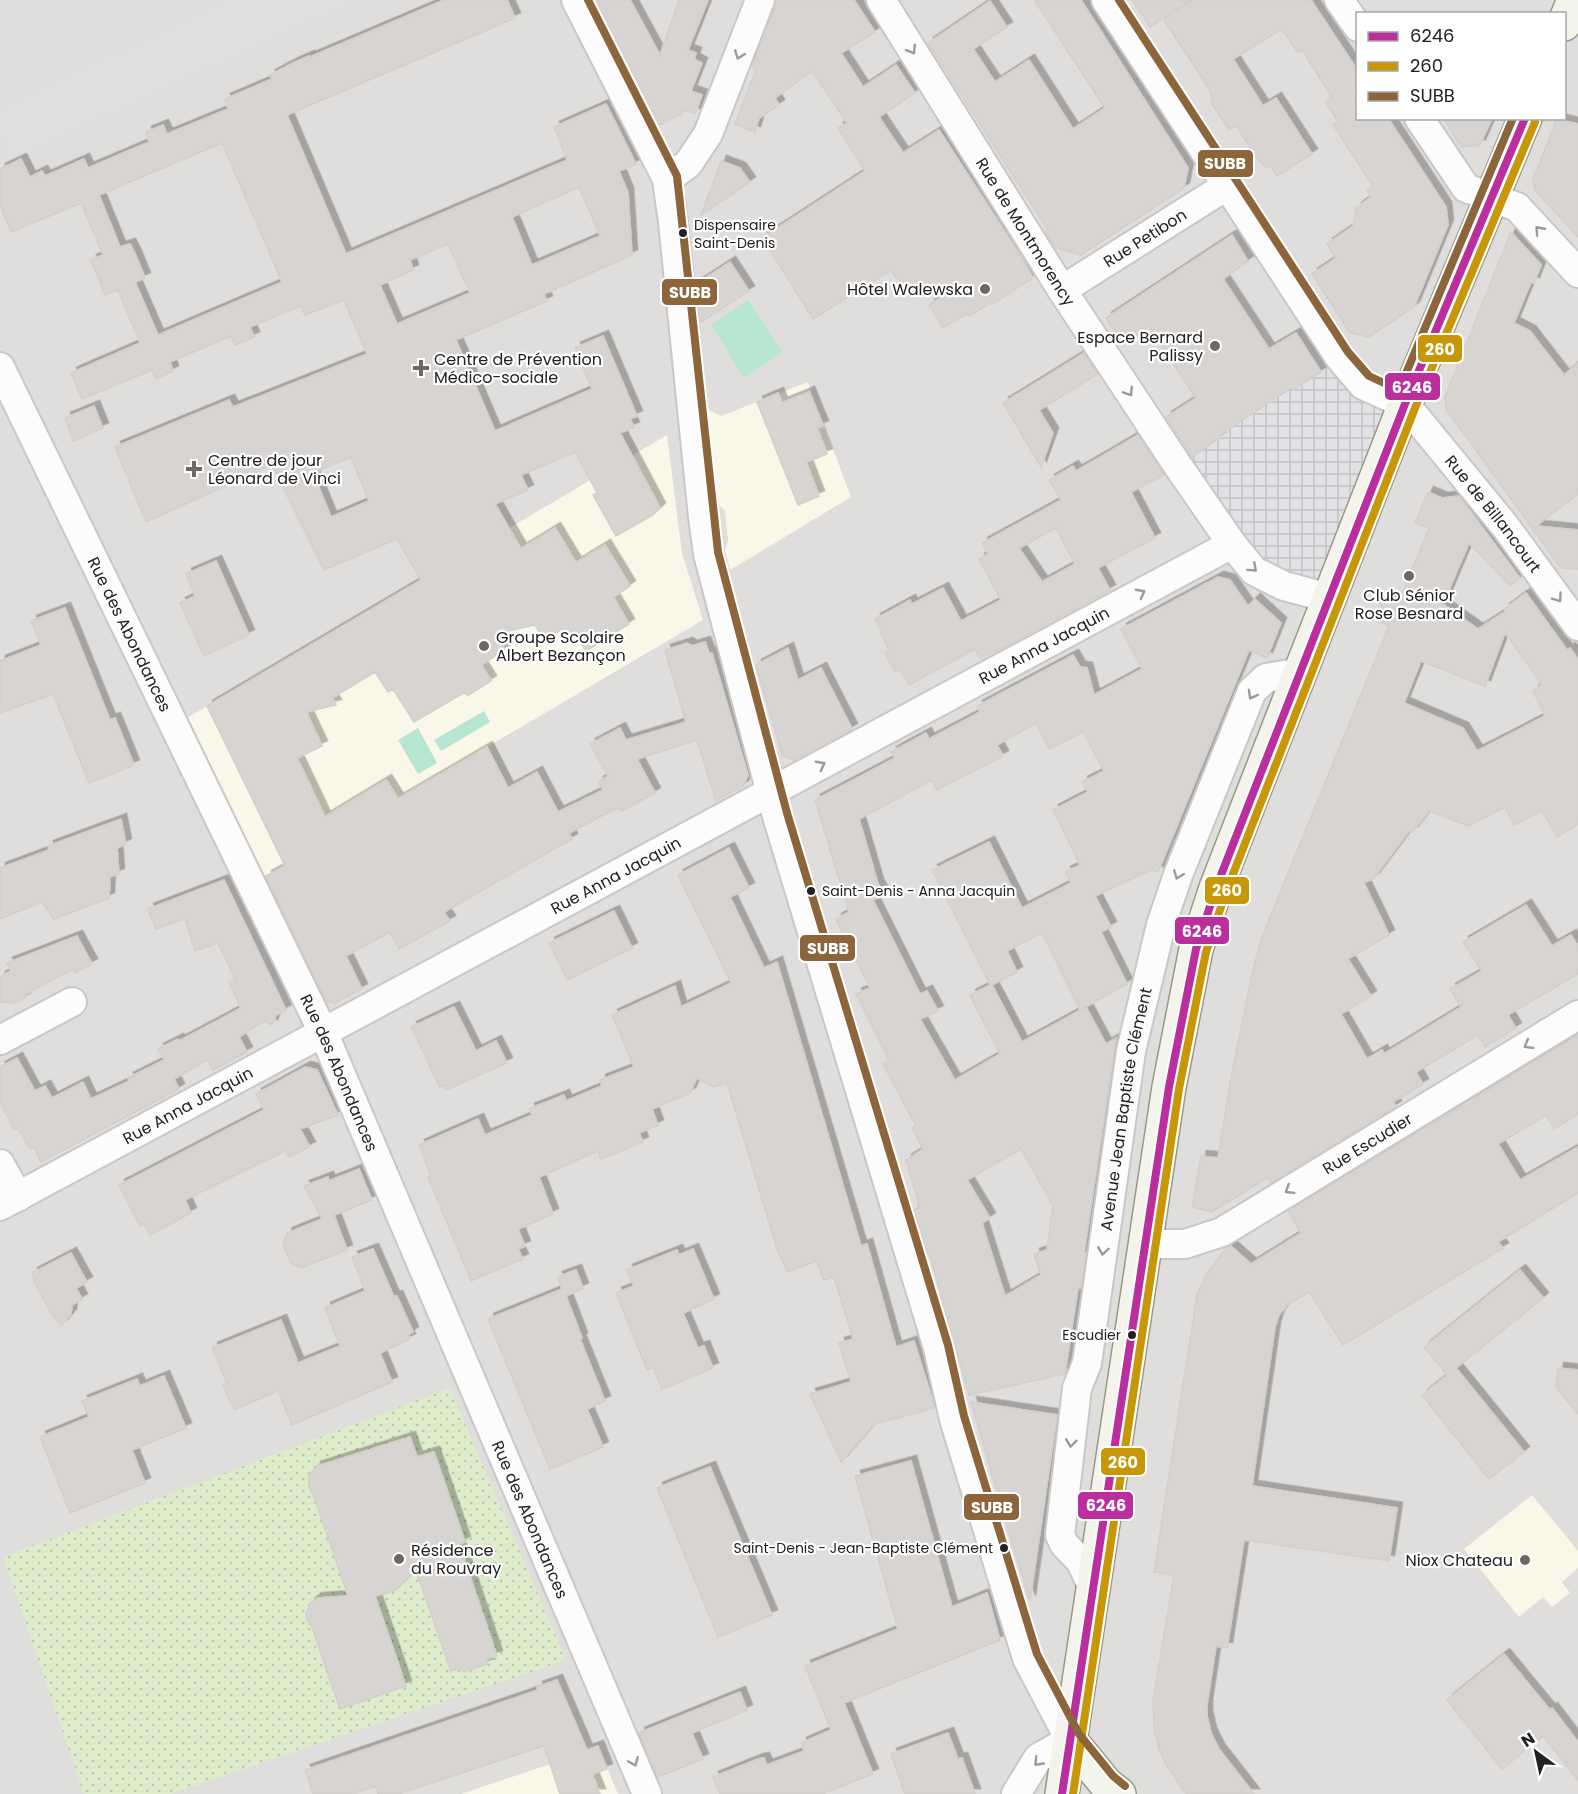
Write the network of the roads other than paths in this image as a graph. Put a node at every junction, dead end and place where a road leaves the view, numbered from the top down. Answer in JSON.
{"nodes":[{"id":1,"x":576,"y":0,"type":"edge"},
{"id":2,"x":760,"y":0,"type":"edge"},
{"id":3,"x":881,"y":0,"type":"edge"},
{"id":4,"x":1106,"y":0,"type":"edge"},
{"id":5,"x":1340,"y":0,"type":"edge"},
{"id":6,"x":1574,"y":0,"type":"edge"},
{"id":7,"x":1566,"y":19,"type":"edge"},
{"id":8,"x":1356,"y":24,"type":"edge"},
{"id":9,"x":1420,"y":120,"type":"edge"},
{"id":10,"x":1524,"y":120,"type":"edge"},
{"id":11,"x":667,"y":179,"type":"junction"},
{"id":12,"x":1228,"y":185,"type":"junction"},
{"id":13,"x":1492,"y":198,"type":"junction"},
{"id":14,"x":1578,"y":273,"type":"edge"},
{"id":15,"x":1062,"y":291,"type":"junction"},
{"id":16,"x":0,"y":367,"type":"edge"},
{"id":17,"x":1405,"y":404,"type":"junction"},
{"id":18,"x":1232,"y":544,"type":"junction"},
{"id":19,"x":1329,"y":598,"type":"junction"},
{"id":20,"x":1578,"y":626,"type":"edge"},
{"id":21,"x":1302,"y":672,"type":"junction"},
{"id":22,"x":770,"y":793,"type":"junction"},
{"id":23,"x":72,"y":1002,"type":"dead end"},
{"id":24,"x":1578,"y":1015,"type":"edge"},
{"id":25,"x":323,"y":1032,"type":"junction"},
{"id":26,"x":0,"y":1040,"type":"edge"},
{"id":27,"x":0,"y":1164,"type":"edge"},
{"id":28,"x":9,"y":1202,"type":"edge"},
{"id":29,"x":1146,"y":1244,"type":"junction"},
{"id":30,"x":1093,"y":1588,"type":"junction"},
{"id":31,"x":1070,"y":1740,"type":"junction"},
{"id":32,"x":647,"y":1794,"type":"edge"},
{"id":33,"x":1016,"y":1794,"type":"edge"},
{"id":34,"x":1062,"y":1794,"type":"edge"},
{"id":35,"x":1119,"y":1794,"type":"edge"}],
"edges":[{"from":1,"to":11,"type":"street"},
{"from":2,"to":11,"type":"street","one_way":true},
{"from":3,"to":15,"type":"street","name":"Rue de Montmorency","one_way":true},
{"from":4,"to":12,"type":"street"},
{"from":5,"to":8,"type":"street"},
{"from":6,"to":7,"type":"main road"},
{"from":9,"to":13,"type":"street"},
{"from":10,"to":13,"type":"main road"},
{"from":11,"to":22,"type":"street"},
{"from":12,"to":15,"type":"street","name":"Rue Petibon"},
{"from":12,"to":17,"type":"street"},
{"from":14,"to":13,"type":"street","one_way":true},
{"from":13,"to":17,"type":"main road"},
{"from":15,"to":18,"type":"street","name":"Rue de Montmorency","one_way":true},
{"from":16,"to":25,"type":"street","name":"Rue des Abondances"},
{"from":17,"to":19,"type":"main road"},
{"from":17,"to":20,"type":"street","name":"Rue de Billancourt","one_way":true},
{"from":18,"to":19,"type":"street","name":"Rue de Montmorency","one_way":true},
{"from":22,"to":18,"type":"street","name":"Rue Anna Jacquin","one_way":true},
{"from":19,"to":21,"type":"main road"},
{"from":21,"to":29,"type":"main road"},
{"from":21,"to":30,"type":"street","name":"Avenue Jean Baptiste Clément","one_way":true},
{"from":22,"to":25,"type":"street","name":"Rue Anna Jacquin"},
{"from":22,"to":31,"type":"street"},
{"from":23,"to":26,"type":"street"},
{"from":24,"to":29,"type":"street","name":"Rue Escudier","one_way":true},
{"from":25,"to":28,"type":"street","name":"Rue Anna Jacquin"},
{"from":25,"to":32,"type":"street","name":"Rue des Abondances","one_way":true},
{"from":27,"to":28,"type":"street"},
{"from":29,"to":30,"type":"main road"},
{"from":30,"to":31,"type":"main road"},
{"from":31,"to":33,"type":"street","one_way":true},
{"from":31,"to":34,"type":"main road"},
{"from":31,"to":35,"type":"main road"}]}
